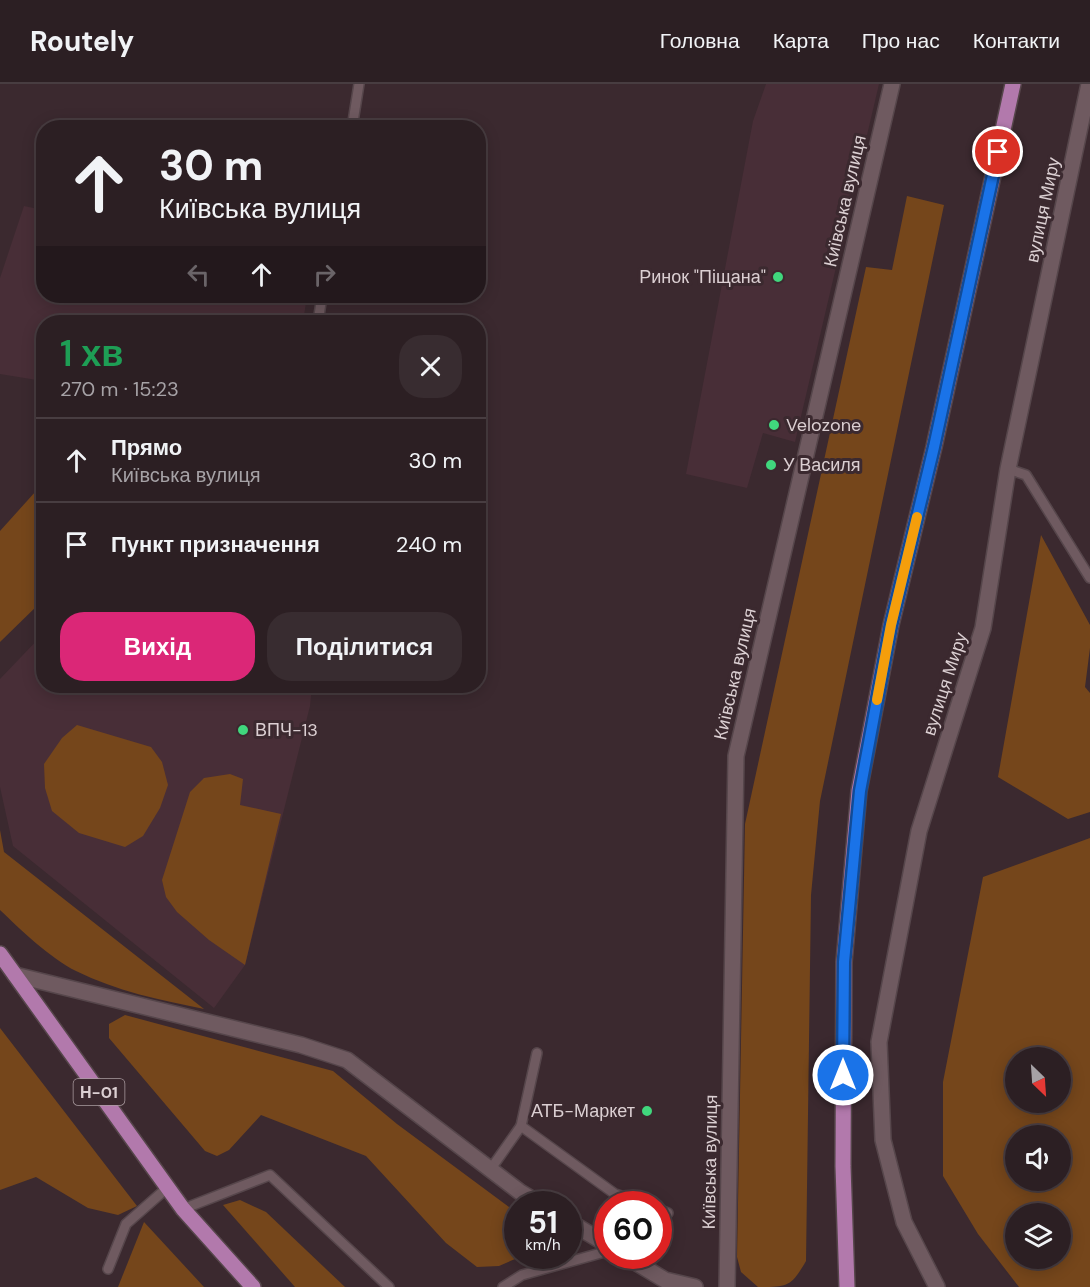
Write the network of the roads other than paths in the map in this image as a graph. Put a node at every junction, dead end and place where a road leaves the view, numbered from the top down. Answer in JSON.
{"nodes":[{"id":1,"x":359,"y":84,"type":"edge"},
{"id":2,"x":892,"y":84,"type":"edge"},
{"id":3,"x":1013,"y":84,"type":"edge"},
{"id":4,"x":1089,"y":84,"type":"edge"},
{"id":5,"x":353,"y":120,"type":"edge"},
{"id":6,"x":1008,"y":469,"type":"junction"},
{"id":7,"x":1088,"y":573,"type":"edge"},
{"id":8,"x":0,"y":954,"type":"edge"},
{"id":9,"x":15,"y":975,"type":"junction"},
{"id":10,"x":537,"y":1053,"type":"dead end"},
{"id":11,"x":521,"y":1126,"type":"junction"},
{"id":12,"x":490,"y":1170,"type":"junction"},
{"id":13,"x":168,"y":1187,"type":"junction"},
{"id":14,"x":519,"y":1191,"type":"edge"},
{"id":15,"x":611,"y":1191,"type":"edge"},
{"id":16,"x":183,"y":1209,"type":"junction"},
{"id":17,"x":594,"y":1255,"type":"edge"},
{"id":18,"x":108,"y":1269,"type":"dead end"},
{"id":19,"x":647,"y":1269,"type":"edge"},
{"id":20,"x":253,"y":1287,"type":"edge"},
{"id":21,"x":389,"y":1287,"type":"edge"},
{"id":22,"x":503,"y":1287,"type":"edge"},
{"id":23,"x":695,"y":1287,"type":"edge"},
{"id":24,"x":728,"y":1287,"type":"edge"},
{"id":25,"x":847,"y":1287,"type":"edge"},
{"id":26,"x":938,"y":1287,"type":"edge"}],
"edges":[{"from":1,"to":5,"type":"lane"},
{"from":2,"to":24,"type":"street","name":"Київська вулиця"},
{"from":3,"to":25,"type":"main road"},
{"from":4,"to":6,"type":"street","name":"вулиця Миру"},
{"from":6,"to":7,"type":"lane"},
{"from":6,"to":26,"type":"street","name":"вулиця Миру"},
{"from":8,"to":9,"type":"main road","number":"Н-01"},
{"from":9,"to":12,"type":"street"},
{"from":9,"to":13,"type":"main road","number":"Н-01"},
{"from":10,"to":11,"type":"lane"},
{"from":11,"to":12,"type":"lane"},
{"from":11,"to":15,"type":"lane"},
{"from":12,"to":14,"type":"street"},
{"from":13,"to":16,"type":"main road","number":"Н-01"},
{"from":13,"to":18,"type":"lane"},
{"from":16,"to":20,"type":"main road","number":"Н-01"},
{"from":16,"to":21,"type":"lane"},
{"from":17,"to":22,"type":"lane"},
{"from":19,"to":23,"type":"street"}]}
